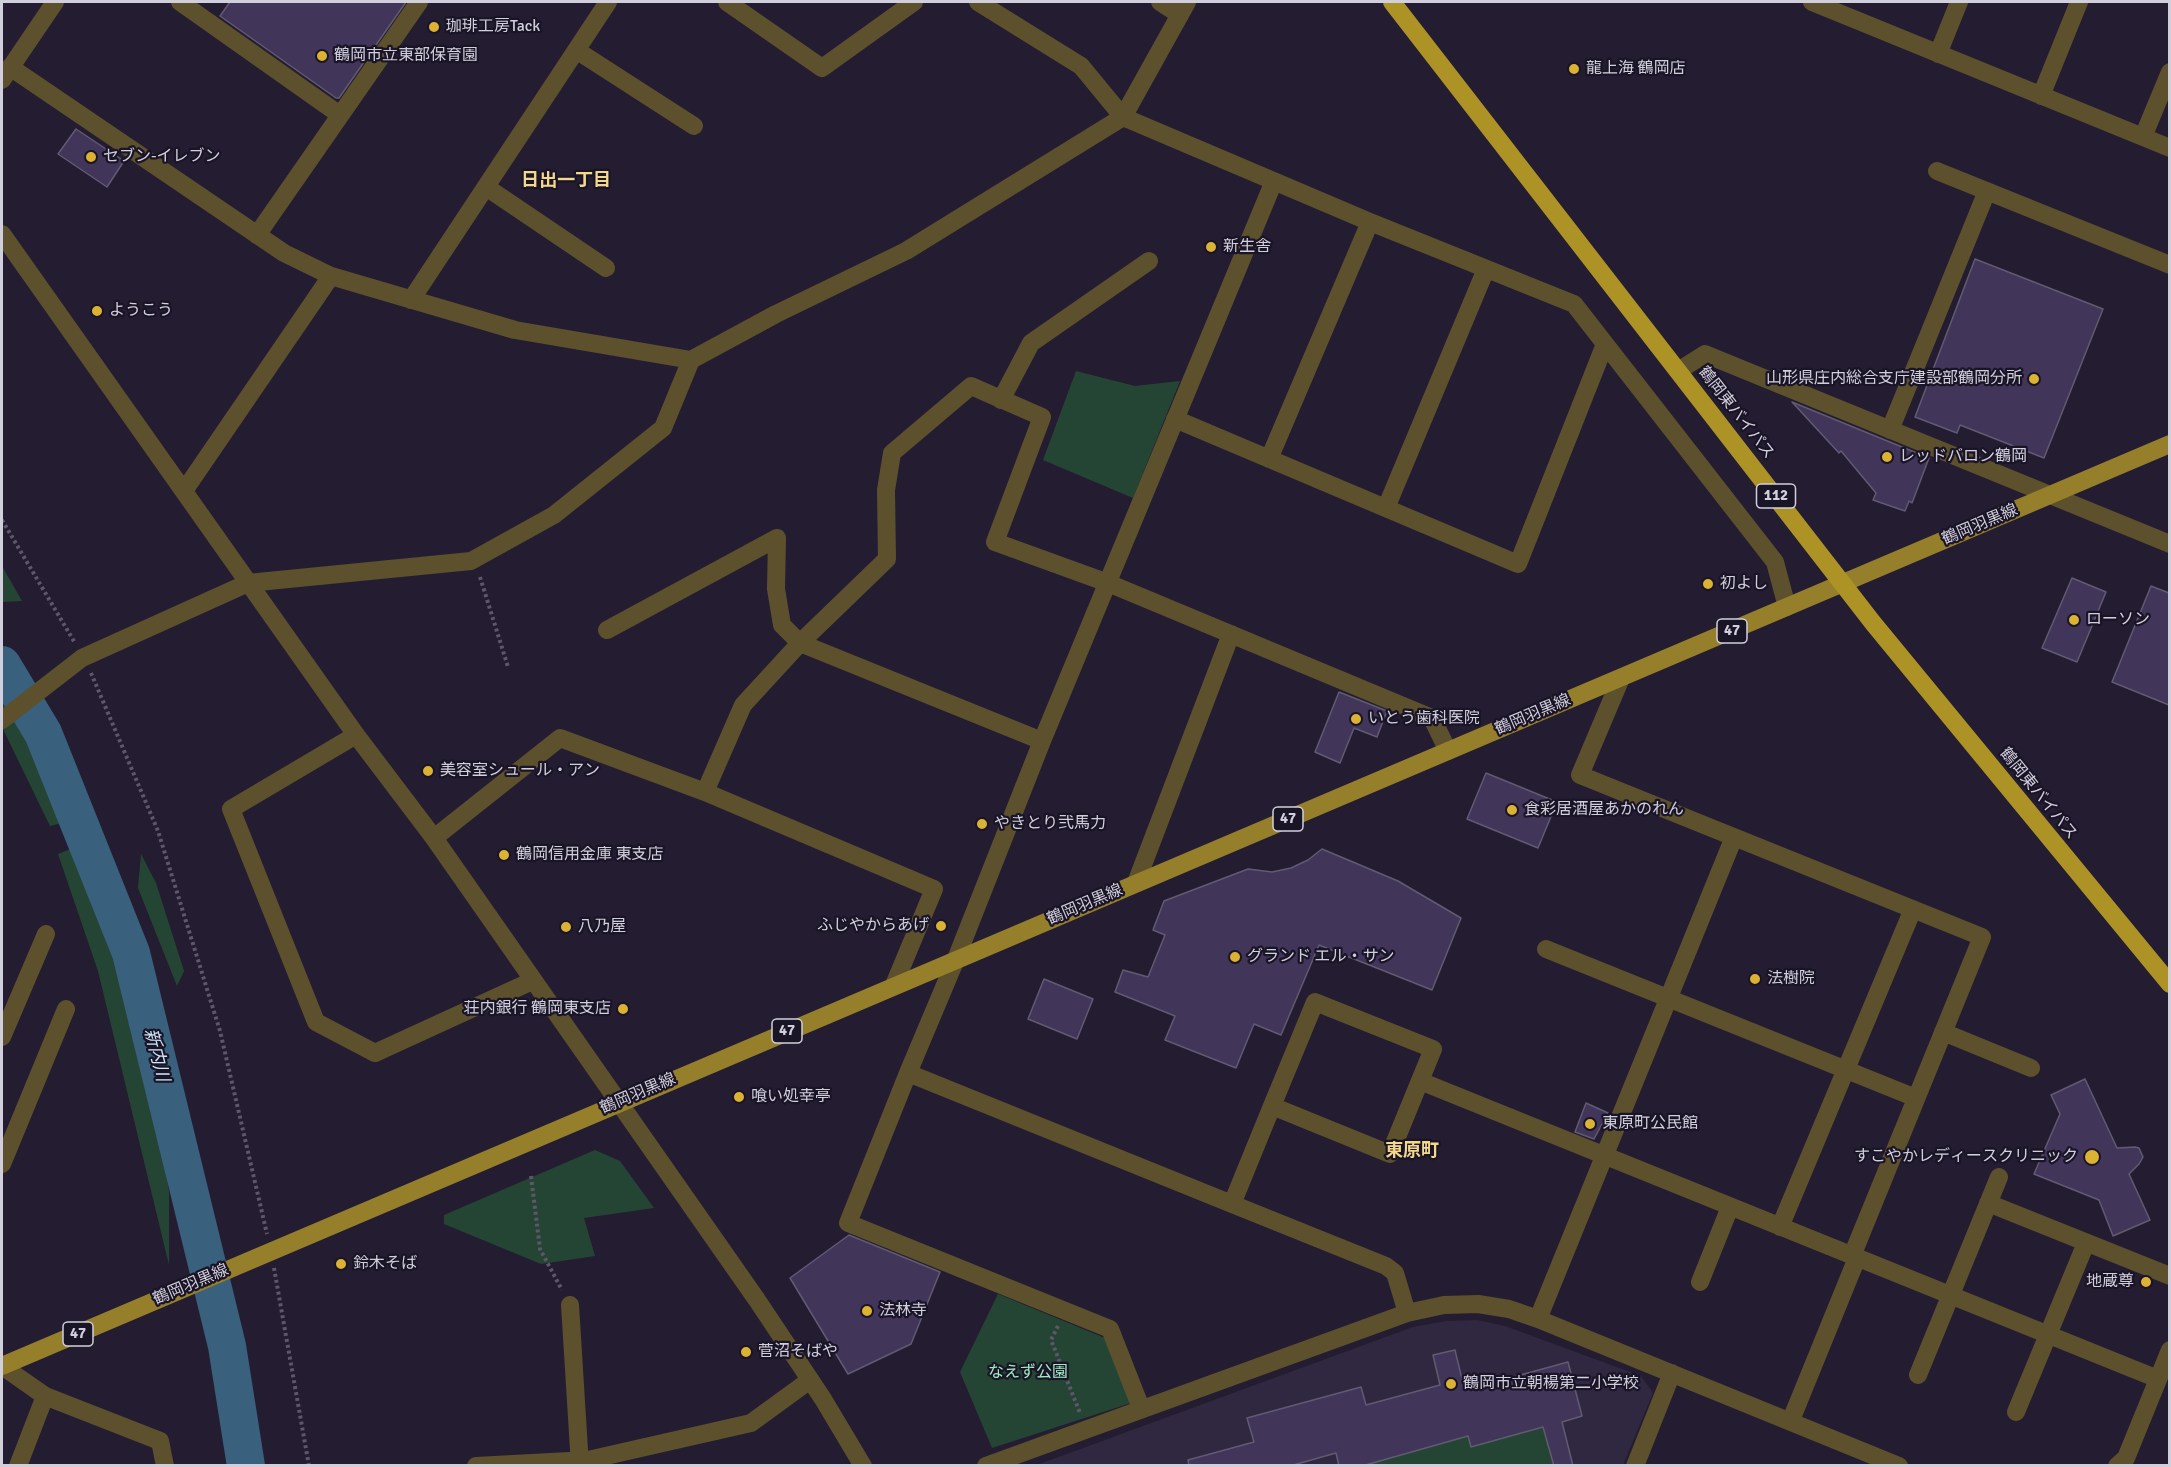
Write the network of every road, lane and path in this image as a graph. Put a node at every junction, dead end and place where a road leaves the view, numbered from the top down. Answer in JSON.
{"nodes":[{"id":1,"x":55,"y":2,"type":"edge"},
{"id":2,"x":180,"y":2,"type":"edge"},
{"id":3,"x":419,"y":2,"type":"edge"},
{"id":4,"x":608,"y":2,"type":"edge"},
{"id":5,"x":727,"y":2,"type":"edge"},
{"id":6,"x":914,"y":2,"type":"edge"},
{"id":7,"x":978,"y":2,"type":"edge"},
{"id":8,"x":1160,"y":2,"type":"edge"},
{"id":9,"x":1392,"y":2,"type":"edge"},
{"id":10,"x":1812,"y":2,"type":"edge"},
{"id":11,"x":1959,"y":2,"type":"edge"},
{"id":12,"x":2079,"y":2,"type":"edge"},
{"id":13,"x":1183,"y":8,"type":"edge"},
{"id":14,"x":576,"y":50,"type":"junction"},
{"id":15,"x":1938,"y":54,"type":"junction"},
{"id":16,"x":2169,"y":72,"type":"edge"},
{"id":17,"x":6,"y":73,"type":"edge"},
{"id":18,"x":2041,"y":96,"type":"junction"},
{"id":19,"x":340,"y":115,"type":"junction"},
{"id":20,"x":1123,"y":117,"type":"junction"},
{"id":21,"x":694,"y":126,"type":"dead end"},
{"id":22,"x":2143,"y":137,"type":"junction"},
{"id":23,"x":2169,"y":148,"type":"edge"},
{"id":24,"x":1937,"y":171,"type":"dead end"},
{"id":25,"x":1274,"y":181,"type":"junction"},
{"id":26,"x":486,"y":187,"type":"junction"},
{"id":27,"x":1987,"y":191,"type":"junction"},
{"id":28,"x":1370,"y":222,"type":"junction"},
{"id":29,"x":2,"y":234,"type":"edge"},
{"id":30,"x":257,"y":235,"type":"junction"},
{"id":31,"x":1149,"y":261,"type":"dead end"},
{"id":32,"x":2169,"y":265,"type":"edge"},
{"id":33,"x":606,"y":267,"type":"dead end"},
{"id":34,"x":1486,"y":269,"type":"junction"},
{"id":35,"x":331,"y":276,"type":"junction"},
{"id":36,"x":411,"y":300,"type":"junction"},
{"id":37,"x":1605,"y":345,"type":"junction"},
{"id":38,"x":691,"y":360,"type":"junction"},
{"id":39,"x":1678,"y":371,"type":"junction"},
{"id":40,"x":1001,"y":400,"type":"junction"},
{"id":41,"x":1175,"y":419,"type":"junction"},
{"id":42,"x":1890,"y":430,"type":"junction"},
{"id":43,"x":2169,"y":444,"type":"edge"},
{"id":44,"x":1269,"y":459,"type":"junction"},
{"id":45,"x":184,"y":491,"type":"junction"},
{"id":46,"x":2050,"y":495,"type":"junction"},
{"id":47,"x":1386,"y":508,"type":"junction"},
{"id":48,"x":2,"y":520,"type":"edge"},
{"id":49,"x":2169,"y":544,"type":"edge"},
{"id":50,"x":474,"y":560,"type":"junction"},
{"id":51,"x":248,"y":583,"type":"junction"},
{"id":52,"x":1108,"y":583,"type":"junction"},
{"id":53,"x":1843,"y":584,"type":"junction"},
{"id":54,"x":1787,"y":607,"type":"junction"},
{"id":55,"x":607,"y":630,"type":"dead end"},
{"id":56,"x":1231,"y":634,"type":"junction"},
{"id":57,"x":800,"y":643,"type":"junction"},
{"id":58,"x":83,"y":658,"type":"junction"},
{"id":59,"x":508,"y":667,"type":"dead end"},
{"id":60,"x":1621,"y":678,"type":"junction"},
{"id":61,"x":2,"y":720,"type":"edge"},
{"id":62,"x":356,"y":735,"type":"junction"},
{"id":63,"x":1042,"y":741,"type":"junction"},
{"id":64,"x":1448,"y":751,"type":"junction"},
{"id":65,"x":705,"y":792,"type":"junction"},
{"id":66,"x":1734,"y":837,"type":"junction"},
{"id":67,"x":434,"y":838,"type":"junction"},
{"id":68,"x":1136,"y":883,"type":"junction"},
{"id":69,"x":1913,"y":909,"type":"junction"},
{"id":70,"x":46,"y":934,"type":"dead end"},
{"id":71,"x":1546,"y":949,"type":"dead end"},
{"id":72,"x":956,"y":959,"type":"junction"},
{"id":73,"x":532,"y":981,"type":"junction"},
{"id":74,"x":2169,"y":984,"type":"edge"},
{"id":75,"x":894,"y":985,"type":"junction"},
{"id":76,"x":1669,"y":999,"type":"junction"},
{"id":77,"x":66,"y":1009,"type":"dead end"},
{"id":78,"x":1943,"y":1032,"type":"junction"},
{"id":79,"x":2,"y":1037,"type":"edge"},
{"id":80,"x":2031,"y":1068,"type":"dead end"},
{"id":81,"x":1845,"y":1070,"type":"junction"},
{"id":82,"x":908,"y":1073,"type":"junction"},
{"id":83,"x":1420,"y":1081,"type":"junction"},
{"id":84,"x":1916,"y":1098,"type":"junction"},
{"id":85,"x":618,"y":1103,"type":"junction"},
{"id":86,"x":1272,"y":1106,"type":"junction"},
{"id":87,"x":1605,"y":1156,"type":"junction"},
{"id":88,"x":2,"y":1164,"type":"edge"},
{"id":89,"x":531,"y":1176,"type":"dead end"},
{"id":90,"x":1999,"y":1177,"type":"dead end"},
{"id":91,"x":1988,"y":1203,"type":"junction"},
{"id":92,"x":1232,"y":1204,"type":"junction"},
{"id":93,"x":1730,"y":1207,"type":"junction"},
{"id":94,"x":1780,"y":1227,"type":"junction"},
{"id":95,"x":2086,"y":1243,"type":"junction"},
{"id":96,"x":268,"y":1252,"type":"junction"},
{"id":97,"x":1854,"y":1257,"type":"junction"},
{"id":98,"x":2169,"y":1276,"type":"edge"},
{"id":99,"x":1700,"y":1282,"type":"dead end"},
{"id":100,"x":1950,"y":1296,"type":"junction"},
{"id":101,"x":570,"y":1305,"type":"joint"},
{"id":102,"x":1065,"y":1311,"type":"junction"},
{"id":103,"x":1407,"y":1313,"type":"junction"},
{"id":104,"x":1538,"y":1319,"type":"junction"},
{"id":105,"x":2048,"y":1335,"type":"junction"},
{"id":106,"x":2169,"y":1350,"type":"edge"},
{"id":107,"x":2,"y":1366,"type":"edge"},
{"id":108,"x":1672,"y":1373,"type":"junction"},
{"id":109,"x":1918,"y":1375,"type":"dead end"},
{"id":110,"x":810,"y":1380,"type":"junction"},
{"id":111,"x":2158,"y":1380,"type":"junction"},
{"id":112,"x":45,"y":1396,"type":"junction"},
{"id":113,"x":1141,"y":1408,"type":"junction"},
{"id":114,"x":2016,"y":1412,"type":"dead end"},
{"id":115,"x":1082,"y":1416,"type":"dead end"},
{"id":116,"x":1791,"y":1420,"type":"junction"},
{"id":117,"x":579,"y":1463,"type":"edge"},
{"id":118,"x":18,"y":1466,"type":"edge"},
{"id":119,"x":165,"y":1466,"type":"edge"},
{"id":120,"x":309,"y":1466,"type":"edge"},
{"id":121,"x":476,"y":1466,"type":"edge"},
{"id":122,"x":863,"y":1466,"type":"edge"},
{"id":123,"x":986,"y":1466,"type":"edge"},
{"id":124,"x":1635,"y":1466,"type":"edge"},
{"id":125,"x":1899,"y":1466,"type":"edge"},
{"id":126,"x":2117,"y":1466,"type":"edge"}],
"edges":[{"from":1,"to":17,"type":"street"},
{"from":2,"to":19,"type":"street"},
{"from":3,"to":19,"type":"street"},
{"from":4,"to":14,"type":"street"},
{"from":5,"to":6,"type":"street"},
{"from":7,"to":20,"type":"street"},
{"from":8,"to":13,"type":"street"},
{"from":9,"to":39,"type":"highway","name":"鶴岡東バイパス","number":"112"},
{"from":10,"to":15,"type":"street"},
{"from":11,"to":15,"type":"street"},
{"from":12,"to":18,"type":"street"},
{"from":13,"to":20,"type":"street"},
{"from":14,"to":21,"type":"street"},
{"from":14,"to":26,"type":"street"},
{"from":15,"to":18,"type":"street"},
{"from":16,"to":22,"type":"street"},
{"from":17,"to":30,"type":"street"},
{"from":18,"to":22,"type":"street"},
{"from":19,"to":30,"type":"street"},
{"from":20,"to":25,"type":"street"},
{"from":20,"to":38,"type":"street"},
{"from":22,"to":23,"type":"street"},
{"from":24,"to":27,"type":"street"},
{"from":25,"to":28,"type":"street"},
{"from":25,"to":41,"type":"street"},
{"from":26,"to":33,"type":"street"},
{"from":26,"to":36,"type":"street"},
{"from":27,"to":32,"type":"street"},
{"from":27,"to":42,"type":"street"},
{"from":28,"to":34,"type":"street"},
{"from":28,"to":44,"type":"street"},
{"from":29,"to":45,"type":"street"},
{"from":30,"to":35,"type":"street"},
{"from":31,"to":40,"type":"street"},
{"from":34,"to":37,"type":"street"},
{"from":34,"to":47,"type":"street"},
{"from":35,"to":36,"type":"street"},
{"from":35,"to":45,"type":"street"},
{"from":36,"to":38,"type":"street"},
{"from":37,"to":47,"type":"street"},
{"from":37,"to":54,"type":"street"},
{"from":38,"to":50,"type":"street"},
{"from":39,"to":42,"type":"street"},
{"from":39,"to":53,"type":"highway","name":"鶴岡東バイパス","number":"112"},
{"from":40,"to":52,"type":"street"},
{"from":40,"to":57,"type":"street"},
{"from":41,"to":44,"type":"street"},
{"from":41,"to":52,"type":"street"},
{"from":42,"to":46,"type":"street"},
{"from":43,"to":46,"type":"main road","name":"鶴岡羽黒線","number":"47"},
{"from":44,"to":47,"type":"street"},
{"from":45,"to":51,"type":"street"},
{"from":46,"to":49,"type":"street"},
{"from":46,"to":53,"type":"main road","name":"鶴岡羽黒線","number":"47"},
{"from":48,"to":58,"type":"path"},
{"from":50,"to":51,"type":"street"},
{"from":50,"to":59,"type":"path"},
{"from":51,"to":58,"type":"street"},
{"from":51,"to":62,"type":"street"},
{"from":52,"to":56,"type":"street"},
{"from":52,"to":63,"type":"street"},
{"from":53,"to":54,"type":"main road","name":"鶴岡羽黒線","number":"47"},
{"from":53,"to":74,"type":"highway","name":"鶴岡東バイパス","number":"112"},
{"from":54,"to":60,"type":"main road","name":"鶴岡羽黒線","number":"47"},
{"from":55,"to":57,"type":"street"},
{"from":56,"to":64,"type":"street"},
{"from":56,"to":68,"type":"street"},
{"from":57,"to":63,"type":"street"},
{"from":57,"to":65,"type":"street"},
{"from":58,"to":61,"type":"street"},
{"from":58,"to":96,"type":"path"},
{"from":60,"to":64,"type":"main road","name":"鶴岡羽黒線","number":"47"},
{"from":60,"to":66,"type":"street"},
{"from":62,"to":67,"type":"street"},
{"from":62,"to":73,"type":"street"},
{"from":63,"to":72,"type":"street"},
{"from":64,"to":68,"type":"main road","name":"鶴岡羽黒線","number":"47"},
{"from":65,"to":67,"type":"street"},
{"from":65,"to":75,"type":"street"},
{"from":66,"to":69,"type":"street"},
{"from":66,"to":76,"type":"street"},
{"from":67,"to":73,"type":"street"},
{"from":68,"to":72,"type":"main road","name":"鶴岡羽黒線","number":"47"},
{"from":69,"to":78,"type":"street"},
{"from":69,"to":81,"type":"street"},
{"from":70,"to":79,"type":"street"},
{"from":71,"to":76,"type":"street"},
{"from":72,"to":75,"type":"main road","name":"鶴岡羽黒線","number":"47"},
{"from":72,"to":82,"type":"street"},
{"from":73,"to":85,"type":"street"},
{"from":75,"to":85,"type":"main road","name":"鶴岡羽黒線","number":"47"},
{"from":76,"to":81,"type":"street"},
{"from":76,"to":87,"type":"street"},
{"from":77,"to":88,"type":"street"},
{"from":78,"to":80,"type":"street"},
{"from":78,"to":84,"type":"street"},
{"from":81,"to":84,"type":"street"},
{"from":81,"to":94,"type":"street"},
{"from":82,"to":92,"type":"street"},
{"from":82,"to":102,"type":"street"},
{"from":83,"to":86,"type":"street"},
{"from":83,"to":86,"type":"street"},
{"from":83,"to":87,"type":"street"},
{"from":84,"to":97,"type":"street"},
{"from":85,"to":96,"type":"main road","name":"鶴岡羽黒線","number":"47"},
{"from":85,"to":110,"type":"street"},
{"from":86,"to":92,"type":"street"},
{"from":87,"to":93,"type":"street"},
{"from":87,"to":104,"type":"street"},
{"from":89,"to":101,"type":"path"},
{"from":90,"to":91,"type":"street"},
{"from":91,"to":95,"type":"street"},
{"from":91,"to":100,"type":"street"},
{"from":92,"to":103,"type":"street"},
{"from":93,"to":94,"type":"street"},
{"from":93,"to":99,"type":"street"},
{"from":94,"to":97,"type":"street"},
{"from":95,"to":98,"type":"street"},
{"from":95,"to":105,"type":"street"},
{"from":96,"to":107,"type":"main road","name":"鶴岡羽黒線","number":"47"},
{"from":96,"to":120,"type":"path"},
{"from":97,"to":100,"type":"street"},
{"from":97,"to":116,"type":"street"},
{"from":100,"to":105,"type":"street"},
{"from":100,"to":109,"type":"street"},
{"from":101,"to":117,"type":"street"},
{"from":102,"to":113,"type":"street"},
{"from":102,"to":115,"type":"path"},
{"from":103,"to":104,"type":"street"},
{"from":103,"to":113,"type":"street"},
{"from":104,"to":108,"type":"street"},
{"from":105,"to":111,"type":"street"},
{"from":105,"to":114,"type":"street"},
{"from":106,"to":111,"type":"street"},
{"from":107,"to":112,"type":"street"},
{"from":108,"to":116,"type":"street"},
{"from":108,"to":124,"type":"street"},
{"from":110,"to":117,"type":"street"},
{"from":110,"to":122,"type":"street"},
{"from":111,"to":126,"type":"street"},
{"from":112,"to":118,"type":"street"},
{"from":112,"to":119,"type":"street"},
{"from":113,"to":123,"type":"street"},
{"from":116,"to":125,"type":"street"},
{"from":117,"to":121,"type":"street"}]}
